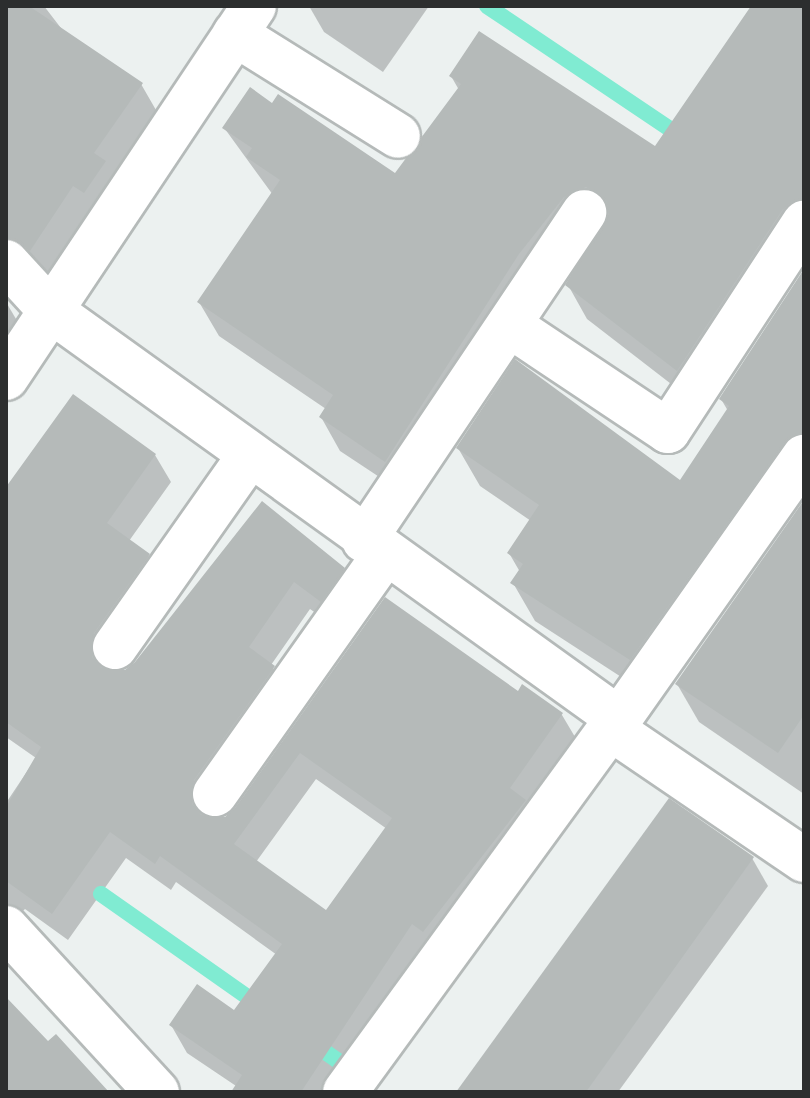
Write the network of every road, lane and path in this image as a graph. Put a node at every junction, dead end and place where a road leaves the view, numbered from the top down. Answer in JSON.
{"nodes":[{"id":1,"x":245,"y":20,"type":"edge"},
{"id":2,"x":398,"y":136,"type":"dead end"},
{"id":3,"x":584,"y":212,"type":"dead end"},
{"id":4,"x":804,"y":223,"type":"edge"},
{"id":5,"x":6,"y":262,"type":"edge"},
{"id":6,"x":50,"y":310,"type":"junction"},
{"id":7,"x":509,"y":325,"type":"junction"},
{"id":8,"x":6,"y":378,"type":"edge"},
{"id":9,"x":249,"y":456,"type":"junction"},
{"id":10,"x":804,"y":457,"type":"edge"},
{"id":11,"x":374,"y":547,"type":"junction"},
{"id":12,"x":115,"y":647,"type":"dead end"},
{"id":13,"x":615,"y":723,"type":"junction"},
{"id":14,"x":215,"y":794,"type":"dead end"},
{"id":15,"x":804,"y":860,"type":"edge"},
{"id":16,"x":6,"y":928,"type":"edge"},
{"id":17,"x":157,"y":1092,"type":"edge"},
{"id":18,"x":345,"y":1092,"type":"edge"}],
"edges":[{"from":1,"to":2,"type":"street"},
{"from":1,"to":6,"type":"street"},
{"from":3,"to":7,"type":"street"},
{"from":4,"to":7,"type":"street"},
{"from":5,"to":6,"type":"street"},
{"from":6,"to":8,"type":"street"},
{"from":6,"to":9,"type":"street"},
{"from":7,"to":11,"type":"street"},
{"from":9,"to":11,"type":"street"},
{"from":9,"to":12,"type":"street"},
{"from":10,"to":13,"type":"street"},
{"from":11,"to":13,"type":"street"},
{"from":11,"to":14,"type":"street"},
{"from":13,"to":15,"type":"street"},
{"from":13,"to":18,"type":"street"},
{"from":16,"to":17,"type":"street"}]}
